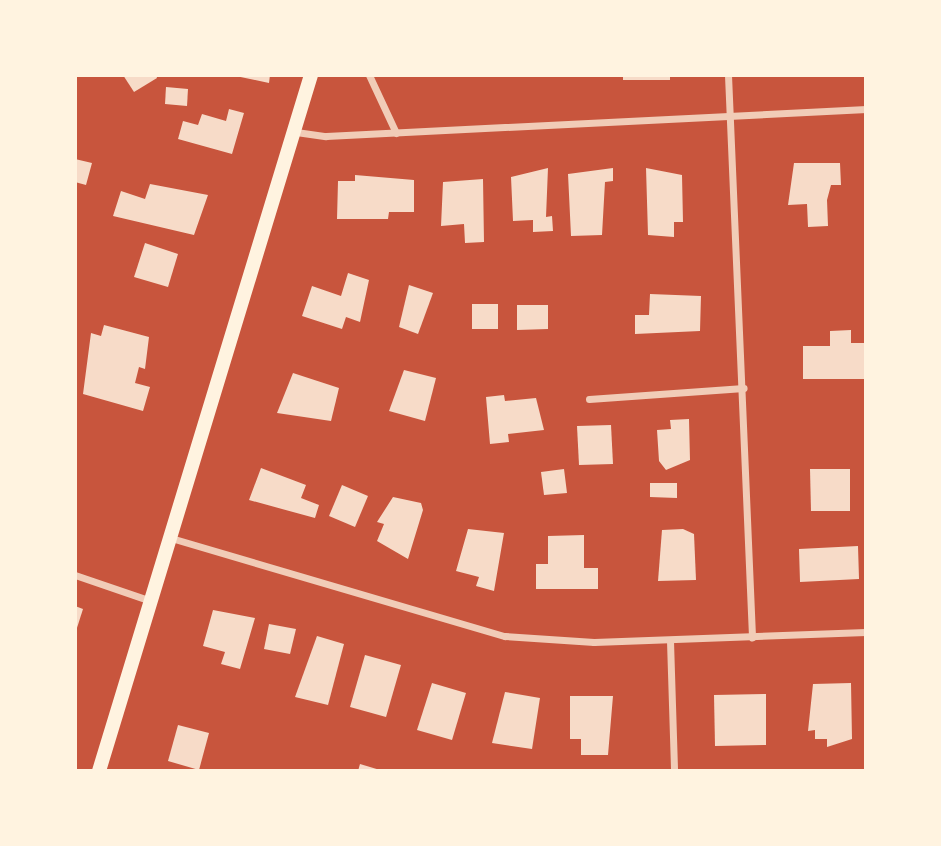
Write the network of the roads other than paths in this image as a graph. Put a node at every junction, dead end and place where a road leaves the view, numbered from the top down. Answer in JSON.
{"nodes":[{"id":1,"x":311,"y":75,"type":"edge"},
{"id":2,"x":369,"y":75,"type":"edge"},
{"id":3,"x":728,"y":75,"type":"edge"},
{"id":4,"x":866,"y":109,"type":"edge"},
{"id":5,"x":730,"y":115,"type":"junction"},
{"id":6,"x":296,"y":132,"type":"junction"},
{"id":7,"x":396,"y":132,"type":"junction"},
{"id":8,"x":744,"y":388,"type":"junction"},
{"id":9,"x":589,"y":399,"type":"dead end"},
{"id":10,"x":171,"y":538,"type":"junction"},
{"id":11,"x":75,"y":575,"type":"edge"},
{"id":12,"x":152,"y":601,"type":"junction"},
{"id":13,"x":866,"y":632,"type":"edge"},
{"id":14,"x":752,"y":637,"type":"junction"},
{"id":15,"x":670,"y":641,"type":"junction"},
{"id":16,"x":99,"y":771,"type":"edge"},
{"id":17,"x":674,"y":771,"type":"edge"}],
"edges":[{"from":1,"to":6,"type":"main road"},
{"from":2,"to":7,"type":"street"},
{"from":3,"to":5,"type":"street"},
{"from":4,"to":5,"type":"street"},
{"from":5,"to":7,"type":"street"},
{"from":5,"to":8,"type":"street"},
{"from":6,"to":7,"type":"street"},
{"from":6,"to":10,"type":"main road"},
{"from":8,"to":9,"type":"street"},
{"from":8,"to":14,"type":"street"},
{"from":10,"to":12,"type":"main road"},
{"from":10,"to":15,"type":"street"},
{"from":11,"to":12,"type":"street"},
{"from":12,"to":16,"type":"main road"},
{"from":13,"to":14,"type":"street"},
{"from":14,"to":15,"type":"street"},
{"from":15,"to":17,"type":"street"}]}
